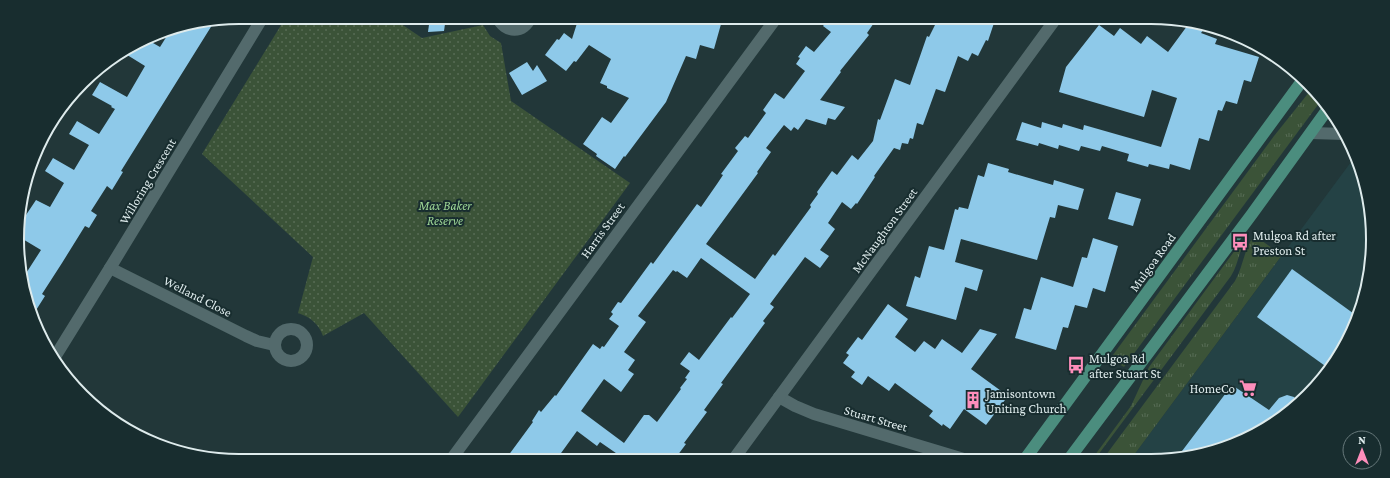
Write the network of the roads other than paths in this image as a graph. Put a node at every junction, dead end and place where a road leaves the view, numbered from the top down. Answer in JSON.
{"nodes":[{"id":1,"x":259,"y":24,"type":"edge"},
{"id":2,"x":502,"y":24,"type":"edge"},
{"id":3,"x":526,"y":24,"type":"edge"},
{"id":4,"x":772,"y":24,"type":"edge"},
{"id":5,"x":1052,"y":24,"type":"edge"},
{"id":6,"x":1300,"y":84,"type":"edge"},
{"id":7,"x":1325,"y":113,"type":"edge"},
{"id":8,"x":1311,"y":133,"type":"junction"},
{"id":9,"x":1338,"y":134,"type":"edge"},
{"id":10,"x":110,"y":268,"type":"junction"},
{"id":11,"x":274,"y":345,"type":"dead end"},
{"id":12,"x":57,"y":353,"type":"edge"},
{"id":13,"x":779,"y":397,"type":"junction"},
{"id":14,"x":455,"y":454,"type":"edge"},
{"id":15,"x":737,"y":454,"type":"edge"},
{"id":16,"x":947,"y":454,"type":"edge"},
{"id":17,"x":1029,"y":454,"type":"edge"},
{"id":18,"x":1073,"y":454,"type":"edge"}],
"edges":[{"from":1,"to":10,"type":"street","name":"Willoring Crescent"},
{"from":2,"to":3,"type":"street"},
{"from":4,"to":14,"type":"street","name":"Harris Street"},
{"from":5,"to":13,"type":"street","name":"McNaughton Street"},
{"from":6,"to":17,"type":"main road","name":"Mulgoa Road"},
{"from":7,"to":8,"type":"main road"},
{"from":8,"to":9,"type":"street"},
{"from":8,"to":18,"type":"main road"},
{"from":10,"to":11,"type":"street","name":"Welland Close"},
{"from":10,"to":12,"type":"street","name":"Willoring Crescent"},
{"from":13,"to":15,"type":"street","name":"McNaughton Street"},
{"from":13,"to":16,"type":"street","name":"Stuart Street"}]}
